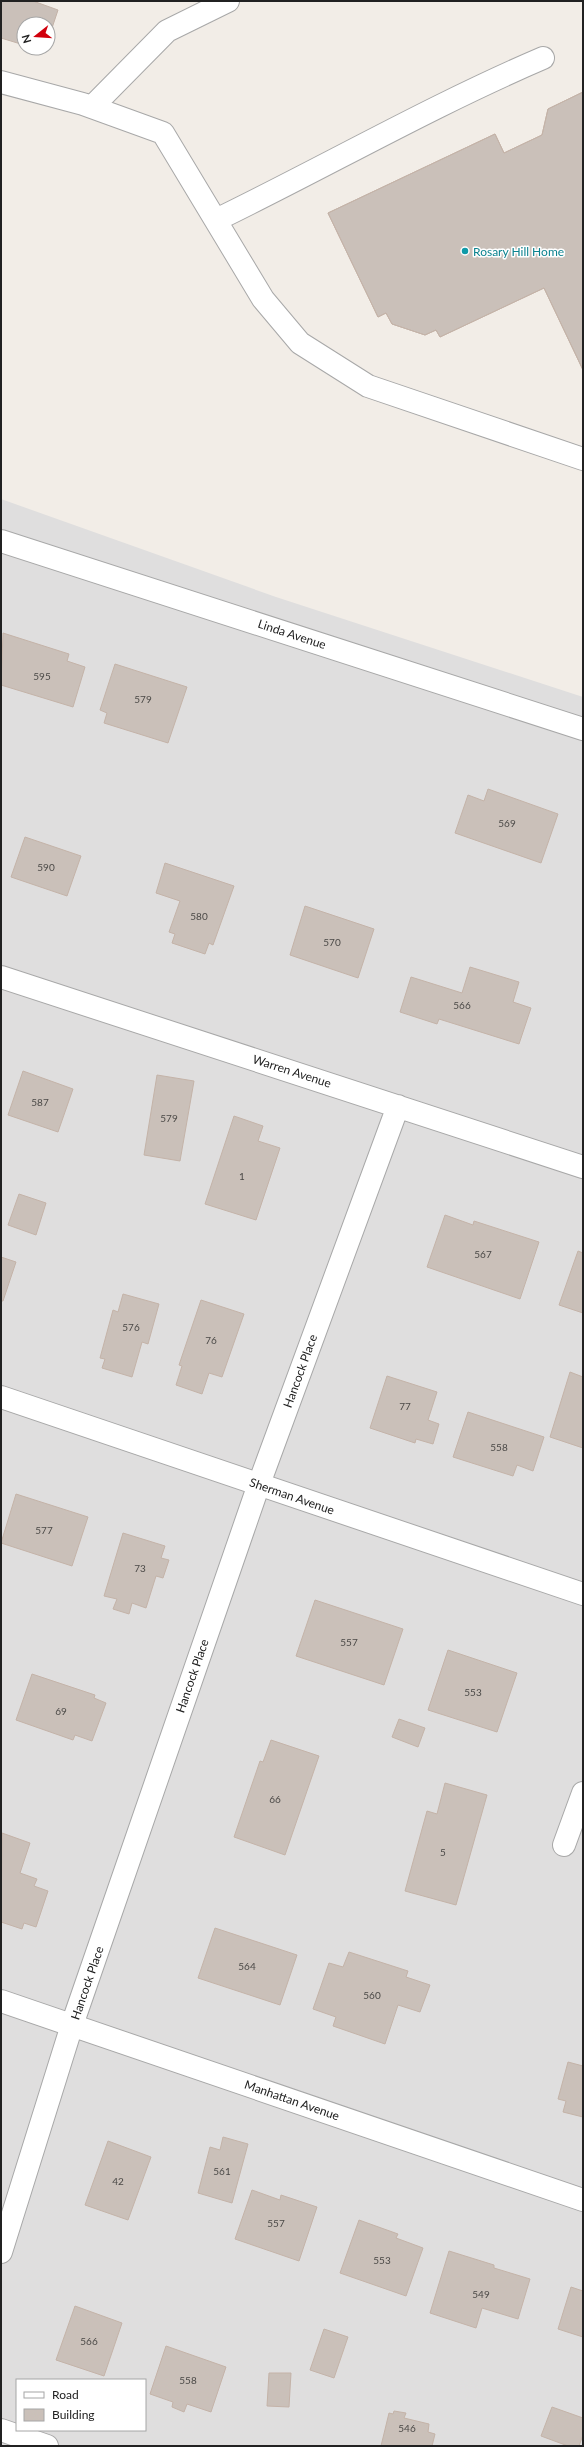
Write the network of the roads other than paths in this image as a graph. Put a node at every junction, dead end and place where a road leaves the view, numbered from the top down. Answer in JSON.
{"nodes":[{"id":1,"x":228,"y":1,"type":"edge"},
{"id":2,"x":543,"y":58,"type":"dead end"},
{"id":3,"x":1,"y":82,"type":"edge"},
{"id":4,"x":92,"y":107,"type":"junction"},
{"id":5,"x":216,"y":220,"type":"junction"},
{"id":6,"x":583,"y":460,"type":"edge"},
{"id":7,"x":1,"y":541,"type":"edge"},
{"id":8,"x":583,"y":729,"type":"edge"},
{"id":9,"x":1,"y":977,"type":"edge"},
{"id":10,"x":398,"y":1106,"type":"junction"},
{"id":11,"x":583,"y":1167,"type":"edge"},
{"id":12,"x":1,"y":1397,"type":"edge"},
{"id":13,"x":259,"y":1484,"type":"junction"},
{"id":14,"x":583,"y":1594,"type":"edge"},
{"id":15,"x":583,"y":1793,"type":"edge"},
{"id":16,"x":564,"y":1845,"type":"dead end"},
{"id":17,"x":1,"y":2001,"type":"edge"},
{"id":18,"x":72,"y":2025,"type":"junction"},
{"id":19,"x":583,"y":2200,"type":"edge"},
{"id":20,"x":1,"y":2252,"type":"edge"},
{"id":21,"x":1,"y":2430,"type":"edge"},
{"id":22,"x":47,"y":2446,"type":"edge"}],
"edges":[{"from":1,"to":4,"type":"street"},
{"from":2,"to":5,"type":"street"},
{"from":3,"to":4,"type":"street"},
{"from":4,"to":5,"type":"street"},
{"from":5,"to":6,"type":"street"},
{"from":7,"to":8,"type":"street","name":"Linda Avenue"},
{"from":9,"to":10,"type":"street","name":"Warren Avenue"},
{"from":10,"to":11,"type":"street","name":"Warren Avenue"},
{"from":10,"to":13,"type":"street","name":"Hancock Place"},
{"from":12,"to":13,"type":"street","name":"Sherman Avenue"},
{"from":13,"to":14,"type":"street","name":"Sherman Avenue"},
{"from":13,"to":18,"type":"street","name":"Hancock Place"},
{"from":15,"to":16,"type":"street"},
{"from":17,"to":18,"type":"street","name":"Manhattan Avenue"},
{"from":18,"to":19,"type":"street","name":"Manhattan Avenue"},
{"from":18,"to":20,"type":"street","name":"Hancock Place"},
{"from":21,"to":22,"type":"street"}]}
